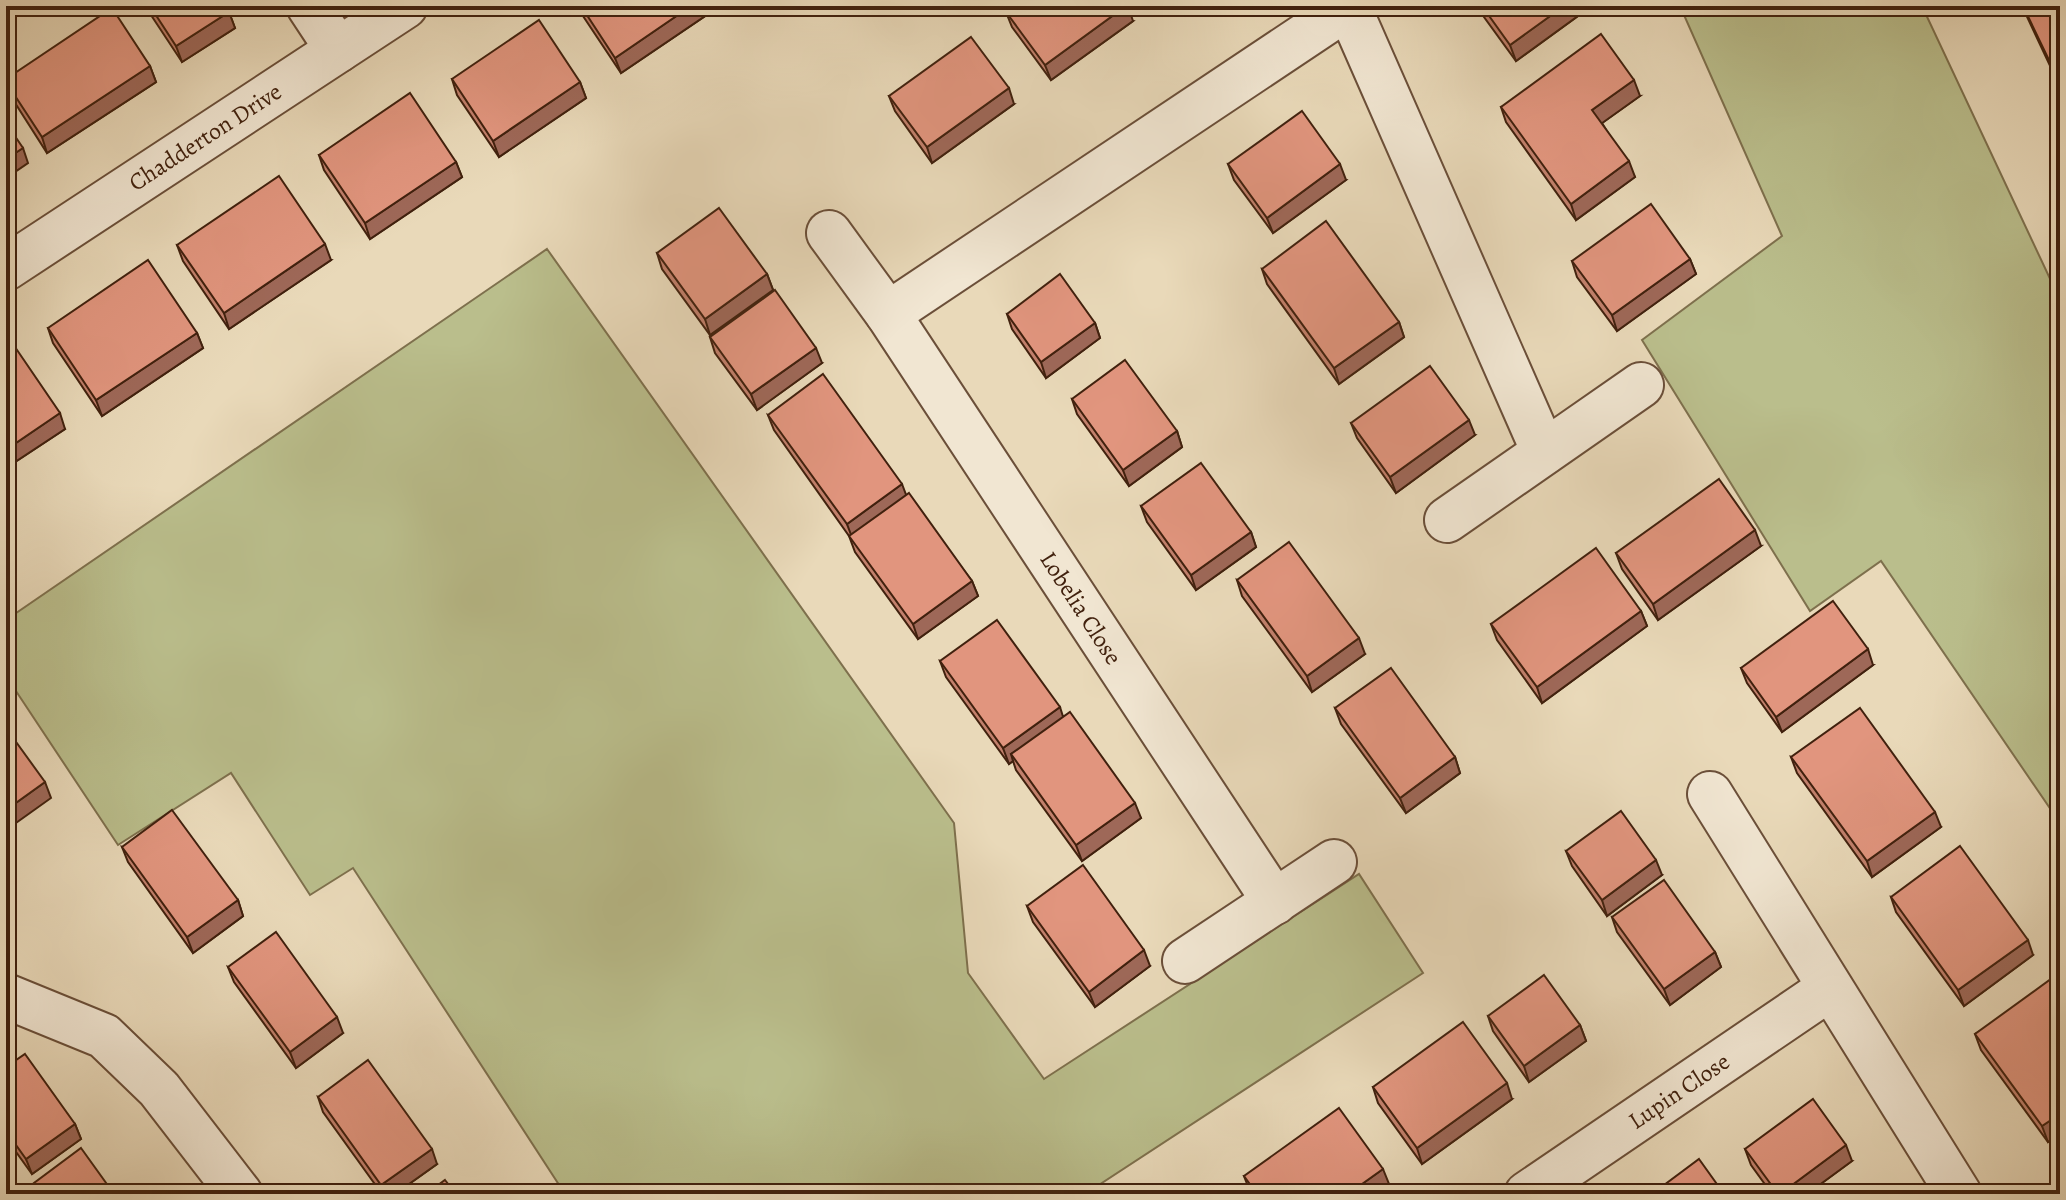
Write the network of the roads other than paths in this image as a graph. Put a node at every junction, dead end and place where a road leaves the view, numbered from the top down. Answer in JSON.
{"nodes":[{"id":1,"x":309,"y":6,"type":"edge"},
{"id":2,"x":405,"y":6,"type":"edge"},
{"id":3,"x":1348,"y":6,"type":"edge"},
{"id":4,"x":338,"y":50,"type":"junction"},
{"id":5,"x":829,"y":233,"type":"dead end"},
{"id":6,"x":6,"y":268,"type":"edge"},
{"id":7,"x":888,"y":314,"type":"junction"},
{"id":8,"x":1641,"y":385,"type":"dead end"},
{"id":9,"x":1544,"y":452,"type":"junction"},
{"id":10,"x":1447,"y":520,"type":"dead end"},
{"id":11,"x":1710,"y":794,"type":"dead end"},
{"id":12,"x":1334,"y":862,"type":"dead end"},
{"id":13,"x":1275,"y":902,"type":"junction"},
{"id":14,"x":1185,"y":961,"type":"dead end"},
{"id":15,"x":1830,"y":988,"type":"junction"},
{"id":16,"x":6,"y":996,"type":"edge"},
{"id":17,"x":240,"y":1194,"type":"edge"},
{"id":18,"x":1527,"y":1194,"type":"edge"},
{"id":19,"x":1959,"y":1194,"type":"edge"}],
"edges":[{"from":1,"to":4,"type":"street"},
{"from":2,"to":4,"type":"street","name":"Chadderton Drive"},
{"from":3,"to":7,"type":"street"},
{"from":3,"to":9,"type":"street"},
{"from":4,"to":6,"type":"street","name":"Chadderton Drive"},
{"from":5,"to":7,"type":"street","name":"Lobelia Close"},
{"from":7,"to":13,"type":"street","name":"Lobelia Close"},
{"from":8,"to":9,"type":"street"},
{"from":9,"to":10,"type":"street"},
{"from":11,"to":15,"type":"street"},
{"from":12,"to":13,"type":"street"},
{"from":13,"to":14,"type":"street"},
{"from":15,"to":18,"type":"street","name":"Lupin Close"},
{"from":15,"to":19,"type":"street"},
{"from":16,"to":17,"type":"street"}]}
